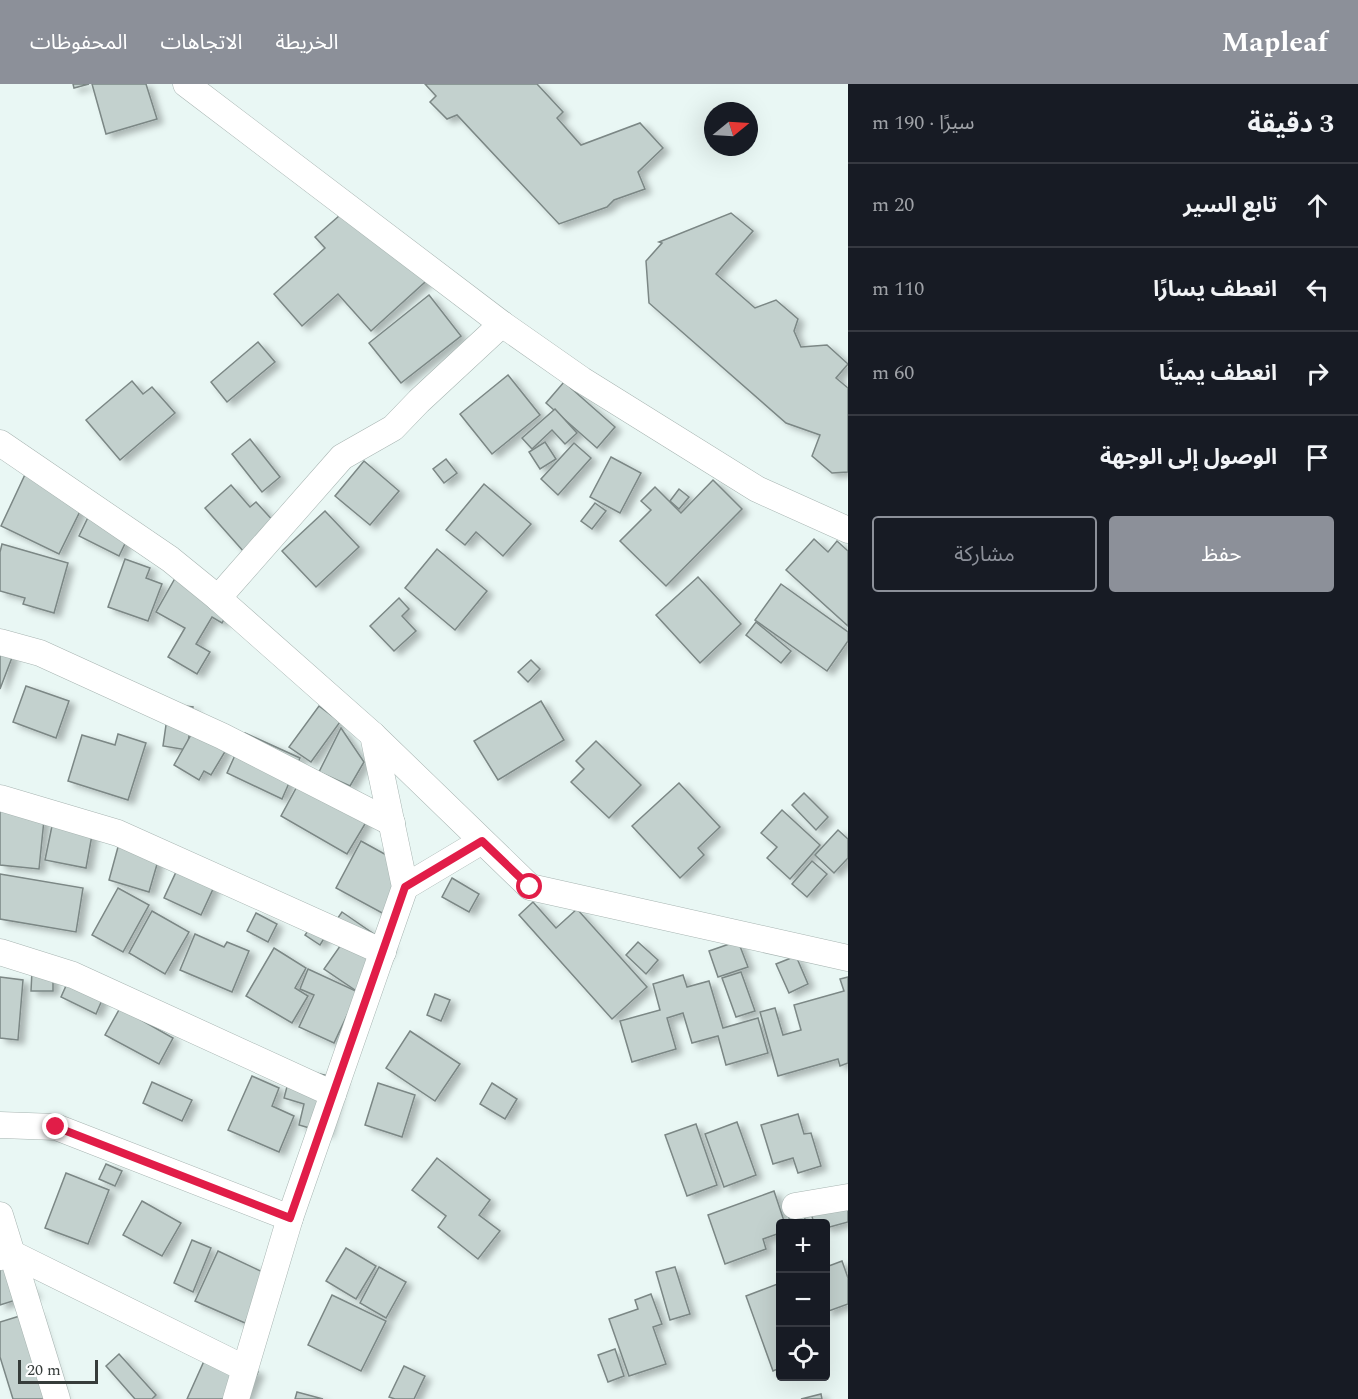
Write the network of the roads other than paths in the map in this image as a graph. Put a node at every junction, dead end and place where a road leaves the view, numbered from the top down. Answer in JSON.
{"nodes":[{"id":1,"x":186,"y":84,"type":"edge"},
{"id":2,"x":502,"y":324,"type":"junction"},
{"id":3,"x":0,"y":443,"type":"edge"},
{"id":4,"x":848,"y":530,"type":"edge"},
{"id":5,"x":218,"y":598,"type":"junction"},
{"id":6,"x":0,"y":642,"type":"edge"},
{"id":7,"x":373,"y":735,"type":"junction"},
{"id":8,"x":0,"y":798,"type":"edge"},
{"id":9,"x":392,"y":823,"type":"junction"},
{"id":10,"x":482,"y":841,"type":"junction"},
{"id":11,"x":405,"y":887,"type":"junction"},
{"id":12,"x":0,"y":952,"type":"edge"},
{"id":13,"x":383,"y":952,"type":"junction"},
{"id":14,"x":848,"y":958,"type":"edge"},
{"id":15,"x":333,"y":1094,"type":"junction"},
{"id":16,"x":0,"y":1125,"type":"edge"},
{"id":17,"x":848,"y":1197,"type":"edge"},
{"id":18,"x":795,"y":1206,"type":"dead end"},
{"id":19,"x":0,"y":1215,"type":"edge"},
{"id":20,"x":290,"y":1218,"type":"junction"},
{"id":21,"x":6,"y":1255,"type":"edge"},
{"id":22,"x":244,"y":1368,"type":"junction"},
{"id":23,"x":57,"y":1399,"type":"edge"},
{"id":24,"x":236,"y":1399,"type":"edge"}],
"edges":[{"from":1,"to":2,"type":"street"},
{"from":2,"to":4,"type":"street"},
{"from":2,"to":5,"type":"street"},
{"from":3,"to":5,"type":"street"},
{"from":5,"to":7,"type":"street"},
{"from":6,"to":9,"type":"street"},
{"from":7,"to":9,"type":"street"},
{"from":7,"to":10,"type":"street"},
{"from":8,"to":13,"type":"street"},
{"from":9,"to":11,"type":"street"},
{"from":10,"to":11,"type":"street"},
{"from":10,"to":14,"type":"street"},
{"from":11,"to":13,"type":"street"},
{"from":12,"to":15,"type":"street"},
{"from":13,"to":15,"type":"street"},
{"from":15,"to":20,"type":"street"},
{"from":16,"to":20,"type":"street"},
{"from":17,"to":18,"type":"street"},
{"from":19,"to":21,"type":"street"},
{"from":20,"to":22,"type":"street"},
{"from":21,"to":22,"type":"street"},
{"from":21,"to":23,"type":"street"},
{"from":22,"to":24,"type":"street"}]}
